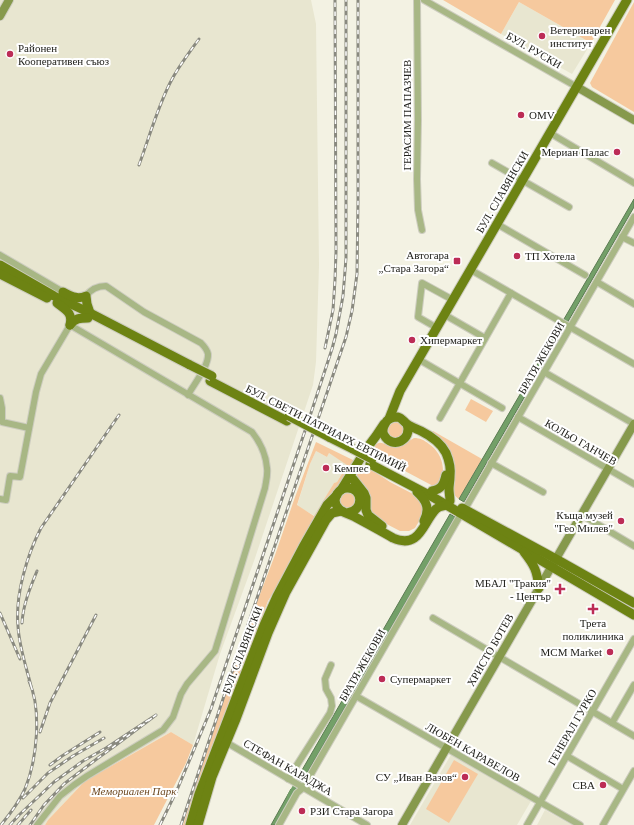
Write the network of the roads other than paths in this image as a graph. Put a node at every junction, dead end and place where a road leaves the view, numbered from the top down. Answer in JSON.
{"nodes":[{"id":1,"x":9,"y":0,"type":"edge"},
{"id":2,"x":417,"y":0,"type":"edge"},
{"id":3,"x":424,"y":0,"type":"edge"},
{"id":4,"x":627,"y":0,"type":"edge"},
{"id":5,"x":0,"y":16,"type":"edge"},
{"id":6,"x":577,"y":87,"type":"junction"},
{"id":7,"x":634,"y":120,"type":"edge"},
{"id":8,"x":550,"y":133,"type":"junction"},
{"id":9,"x":492,"y":163,"type":"dead end"},
{"id":10,"x":522,"y":180,"type":"junction"},
{"id":11,"x":634,"y":184,"type":"edge"},
{"id":12,"x":569,"y":207,"type":"dead end"},
{"id":13,"x":634,"y":217,"type":"edge"},
{"id":14,"x":497,"y":224,"type":"junction"},
{"id":15,"x":422,"y":230,"type":"dead end"},
{"id":16,"x":622,"y":237,"type":"junction"},
{"id":17,"x":634,"y":243,"type":"edge"},
{"id":18,"x":0,"y":255,"type":"edge"},
{"id":19,"x":0,"y":265,"type":"edge"},
{"id":20,"x":471,"y":270,"type":"junction"},
{"id":21,"x":0,"y":274,"type":"edge"},
{"id":22,"x":585,"y":275,"type":"dead end"},
{"id":23,"x":596,"y":282,"type":"junction"},
{"id":24,"x":63,"y":292,"type":"junction"},
{"id":25,"x":511,"y":293,"type":"junction"},
{"id":26,"x":86,"y":296,"type":"junction"},
{"id":27,"x":453,"y":300,"type":"junction"},
{"id":28,"x":57,"y":303,"type":"junction"},
{"id":29,"x":634,"y":304,"type":"edge"},
{"id":30,"x":89,"y":315,"type":"junction"},
{"id":31,"x":445,"y":315,"type":"junction"},
{"id":32,"x":70,"y":325,"type":"junction"},
{"id":33,"x":568,"y":326,"type":"junction"},
{"id":34,"x":437,"y":328,"type":"junction"},
{"id":35,"x":485,"y":338,"type":"junction"},
{"id":36,"x":418,"y":359,"type":"junction"},
{"id":37,"x":634,"y":364,"type":"edge"},
{"id":38,"x":544,"y":372,"type":"junction"},
{"id":39,"x":460,"y":384,"type":"junction"},
{"id":40,"x":188,"y":395,"type":"junction"},
{"id":41,"x":398,"y":395,"type":"junction"},
{"id":42,"x":0,"y":398,"type":"edge"},
{"id":43,"x":502,"y":408,"type":"dead end"},
{"id":44,"x":518,"y":417,"type":"junction"},
{"id":45,"x":440,"y":418,"type":"dead end"},
{"id":46,"x":388,"y":420,"type":"junction"},
{"id":47,"x":405,"y":422,"type":"junction"},
{"id":48,"x":634,"y":424,"type":"edge"},
{"id":49,"x":29,"y":428,"type":"junction"},
{"id":50,"x":386,"y":438,"type":"junction"},
{"id":51,"x":404,"y":439,"type":"junction"},
{"id":52,"x":370,"y":444,"type":"junction"},
{"id":53,"x":371,"y":461,"type":"junction"},
{"id":54,"x":491,"y":463,"type":"junction"},
{"id":55,"x":608,"y":469,"type":"junction"},
{"id":56,"x":353,"y":475,"type":"junction"},
{"id":57,"x":403,"y":482,"type":"junction"},
{"id":58,"x":634,"y":484,"type":"edge"},
{"id":59,"x":432,"y":491,"type":"junction"},
{"id":60,"x":339,"y":492,"type":"junction"},
{"id":61,"x":357,"y":492,"type":"junction"},
{"id":62,"x":543,"y":492,"type":"dead end"},
{"id":63,"x":0,"y":500,"type":"edge"},
{"id":64,"x":360,"y":502,"type":"junction"},
{"id":65,"x":455,"y":507,"type":"junction"},
{"id":66,"x":344,"y":512,"type":"junction"},
{"id":67,"x":582,"y":515,"type":"junction"},
{"id":68,"x":391,"y":533,"type":"junction"},
{"id":69,"x":634,"y":546,"type":"edge"},
{"id":70,"x":520,"y":548,"type":"junction"},
{"id":71,"x":554,"y":563,"type":"junction"},
{"id":72,"x":539,"y":588,"type":"junction"},
{"id":73,"x":634,"y":604,"type":"edge"},
{"id":74,"x":634,"y":615,"type":"edge"},
{"id":75,"x":433,"y":618,"type":"dead end"},
{"id":76,"x":634,"y":639,"type":"edge"},
{"id":77,"x":499,"y":657,"type":"junction"},
{"id":78,"x":331,"y":665,"type":"dead end"},
{"id":79,"x":634,"y":685,"type":"edge"},
{"id":80,"x":356,"y":696,"type":"junction"},
{"id":81,"x":592,"y":712,"type":"junction"},
{"id":82,"x":612,"y":723,"type":"junction"},
{"id":83,"x":634,"y":736,"type":"edge"},
{"id":84,"x":223,"y":740,"type":"junction"},
{"id":85,"x":446,"y":748,"type":"junction"},
{"id":86,"x":567,"y":756,"type":"junction"},
{"id":87,"x":634,"y":771,"type":"edge"},
{"id":88,"x":288,"y":779,"type":"junction"},
{"id":89,"x":301,"y":787,"type":"junction"},
{"id":90,"x":623,"y":789,"type":"junction"},
{"id":91,"x":540,"y":802,"type":"junction"},
{"id":92,"x":37,"y":825,"type":"edge"},
{"id":93,"x":190,"y":825,"type":"edge"},
{"id":94,"x":198,"y":825,"type":"edge"},
{"id":95,"x":279,"y":825,"type":"edge"},
{"id":96,"x":367,"y":825,"type":"edge"},
{"id":97,"x":402,"y":825,"type":"edge"},
{"id":98,"x":527,"y":825,"type":"edge"},
{"id":99,"x":580,"y":825,"type":"edge"},
{"id":100,"x":603,"y":825,"type":"edge"}],
"edges":[{"from":1,"to":5,"type":"street"},
{"from":2,"to":15,"type":"street","name":"ГЕРАСИМ ПАПАЗЧЕВ"},
{"from":3,"to":6,"type":"street","name":"БУЛ. РУСКИ"},
{"from":4,"to":6,"type":"main road","name":"БУЛ. СЛАВЯНСКИ"},
{"from":6,"to":7,"type":"street","name":"БУЛ. РУСКИ"},
{"from":6,"to":8,"type":"main road","name":"БУЛ. СЛАВЯНСКИ"},
{"from":8,"to":10,"type":"main road","name":"БУЛ. СЛАВЯНСКИ"},
{"from":8,"to":11,"type":"street"},
{"from":9,"to":10,"type":"street"},
{"from":10,"to":12,"type":"street"},
{"from":10,"to":14,"type":"main road","name":"БУЛ. СЛАВЯНСКИ"},
{"from":13,"to":16,"type":"street","name":"БРАТЯ ЖЕКОВИ"},
{"from":14,"to":20,"type":"main road","name":"БУЛ. СЛАВЯНСКИ"},
{"from":14,"to":22,"type":"street"},
{"from":16,"to":17,"type":"street"},
{"from":16,"to":23,"type":"street","name":"БРАТЯ ЖЕКОВИ"},
{"from":18,"to":24,"type":"street"},
{"from":19,"to":30,"type":"main road","name":"БУЛ. СВЕТИ ПАТРИАРХ ЕВТИМИЙ"},
{"from":20,"to":25,"type":"street"},
{"from":20,"to":27,"type":"main road","name":"БУЛ. СЛАВЯНСКИ"},
{"from":21,"to":28,"type":"main road","name":"БУЛ. СВЕТИ ПАТРИАРХ ЕВТИМИЙ"},
{"from":23,"to":29,"type":"street"},
{"from":23,"to":33,"type":"street","name":"БРАТЯ ЖЕКОВИ"},
{"from":24,"to":26,"type":"main road"},
{"from":24,"to":30,"type":"street"},
{"from":25,"to":33,"type":"street"},
{"from":25,"to":35,"type":"street"},
{"from":26,"to":30,"type":"main road"},
{"from":26,"to":40,"type":"street"},
{"from":27,"to":31,"type":"main road","name":"БУЛ. СЛАВЯНСКИ"},
{"from":27,"to":34,"type":"street"},
{"from":28,"to":30,"type":"main road","name":"БУЛ. СВЕТИ ПАТРИАРХ ЕВТИМИЙ"},
{"from":28,"to":32,"type":"main road"},
{"from":30,"to":32,"type":"main road"},
{"from":30,"to":53,"type":"main road","name":"БУЛ. СВЕТИ ПАТРИАРХ ЕВТИМИЙ","bridge":true},
{"from":31,"to":34,"type":"main road","name":"БУЛ. СЛАВЯНСКИ"},
{"from":31,"to":35,"type":"street"},
{"from":32,"to":40,"type":"street"},
{"from":32,"to":49,"type":"street"},
{"from":33,"to":37,"type":"street"},
{"from":33,"to":38,"type":"street","name":"БРАТЯ ЖЕКОВИ"},
{"from":34,"to":36,"type":"main road","name":"БУЛ. СЛАВЯНСКИ"},
{"from":35,"to":39,"type":"street"},
{"from":36,"to":39,"type":"street"},
{"from":36,"to":41,"type":"main road","name":"БУЛ. СЛАВЯНСКИ"},
{"from":38,"to":44,"type":"street","name":"БРАТЯ ЖЕКОВИ"},
{"from":38,"to":48,"type":"street"},
{"from":39,"to":43,"type":"street"},
{"from":39,"to":45,"type":"street"},
{"from":40,"to":92,"type":"street"},
{"from":41,"to":46,"type":"main road","name":"БУЛ. СЛАВЯНСКИ"},
{"from":41,"to":47,"type":"main road"},
{"from":42,"to":49,"type":"street"},
{"from":44,"to":54,"type":"street","name":"БРАТЯ ЖЕКОВИ"},
{"from":44,"to":55,"type":"street","name":"КОЛЬО ГАНЧЕВ"},
{"from":46,"to":47,"type":"main road"},
{"from":46,"to":50,"type":"main road"},
{"from":46,"to":52,"type":"main road","name":"БУЛ. СЛАВЯНСКИ"},
{"from":47,"to":51,"type":"main road"},
{"from":47,"to":65,"type":"main road"},
{"from":48,"to":55,"type":"street","name":"ХРИСТО БОТЕВ"},
{"from":49,"to":63,"type":"street"},
{"from":50,"to":51,"type":"main road"},
{"from":50,"to":52,"type":"main road"},
{"from":51,"to":59,"type":"main road"},
{"from":52,"to":56,"type":"main road","name":"БУЛ. СЛАВЯНСКИ"},
{"from":53,"to":57,"type":"main road","name":"БУЛ. СВЕТИ ПАТРИАРХ ЕВТИМИЙ"},
{"from":53,"to":59,"type":"main road","name":"БУЛ. СВЕТИ ПАТРИАРХ ЕВТИМИЙ"},
{"from":54,"to":62,"type":"street"},
{"from":54,"to":65,"type":"street","name":"БРАТЯ ЖЕКОВИ"},
{"from":55,"to":58,"type":"street","name":"КОЛЬО ГАНЧЕВ"},
{"from":55,"to":67,"type":"street","name":"ХРИСТО БОТЕВ"},
{"from":56,"to":60,"type":"main road","name":"БУЛ. СЛАВЯНСКИ"},
{"from":56,"to":61,"type":"main road"},
{"from":56,"to":68,"type":"main road"},
{"from":57,"to":65,"type":"main road","name":"БУЛ. СВЕТИ ПАТРИАРХ ЕВТИМИЙ"},
{"from":57,"to":68,"type":"main road"},
{"from":59,"to":65,"type":"main road","name":"БУЛ. СВЕТИ ПАТРИАРХ ЕВТИМИЙ"},
{"from":60,"to":61,"type":"main road"},
{"from":60,"to":66,"type":"main road"},
{"from":60,"to":84,"type":"main road","name":"БУЛ. СЛАВЯНСКИ"},
{"from":61,"to":64,"type":"main road"},
{"from":64,"to":66,"type":"main road"},
{"from":64,"to":68,"type":"main road"},
{"from":65,"to":66,"type":"main road"},
{"from":65,"to":70,"type":"main road","name":"БУЛ. СВЕТИ ПАТРИАРХ ЕВТИМИЙ"},
{"from":65,"to":71,"type":"main road","name":"БУЛ. СВЕТИ ПАТРИАРХ ЕВТИМИЙ"},
{"from":65,"to":80,"type":"street","name":"БРАТЯ ЖЕКОВИ"},
{"from":66,"to":84,"type":"main road","name":"БУЛ. СЛАВЯНСКИ"},
{"from":67,"to":69,"type":"street"},
{"from":67,"to":71,"type":"street","name":"ХРИСТО БОТЕВ"},
{"from":70,"to":71,"type":"main road","name":"БУЛ. СВЕТИ ПАТРИАРХ ЕВТИМИЙ"},
{"from":70,"to":72,"type":"main road"},
{"from":71,"to":72,"type":"street","name":"ХРИСТО БОТЕВ"},
{"from":71,"to":73,"type":"main road","name":"БУЛ. СВЕТИ ПАТРИАРХ ЕВТИМИЙ"},
{"from":71,"to":74,"type":"main road","name":"БУЛ. СВЕТИ ПАТРИАРХ ЕВТИМИЙ"},
{"from":72,"to":77,"type":"street","name":"ХРИСТО БОТЕВ"},
{"from":75,"to":77,"type":"street"},
{"from":76,"to":81,"type":"street","name":"ГЕНЕРАЛ ГУРКО"},
{"from":77,"to":81,"type":"street"},
{"from":77,"to":85,"type":"street","name":"ХРИСТО БОТЕВ"},
{"from":78,"to":88,"type":"street"},
{"from":79,"to":82,"type":"street"},
{"from":80,"to":85,"type":"street","name":"ЛЮБЕН КАРАВЕЛОВ"},
{"from":80,"to":89,"type":"street","name":"БРАТЯ ЖЕКОВИ"},
{"from":81,"to":82,"type":"street"},
{"from":81,"to":86,"type":"street","name":"ГЕНЕРАЛ ГУРКО"},
{"from":82,"to":83,"type":"street"},
{"from":84,"to":88,"type":"street","name":"СТЕФАН КАРАДЖА"},
{"from":84,"to":93,"type":"main road","name":"БУЛ. СЛАВЯНСКИ"},
{"from":84,"to":94,"type":"main road","name":"БУЛ. СЛАВЯНСКИ"},
{"from":85,"to":91,"type":"street","name":"ЛЮБЕН КАРАВЕЛОВ"},
{"from":85,"to":97,"type":"street","name":"ХРИСТО БОТЕВ"},
{"from":86,"to":90,"type":"street"},
{"from":86,"to":91,"type":"street","name":"ГЕНЕРАЛ ГУРКО"},
{"from":87,"to":90,"type":"street"},
{"from":88,"to":89,"type":"street","name":"СТЕФАН КАРАДЖА"},
{"from":89,"to":95,"type":"street","name":"БРАТЯ ЖЕКОВИ"},
{"from":89,"to":96,"type":"street","name":"СТЕФАН КАРАДЖА"},
{"from":90,"to":100,"type":"street"},
{"from":91,"to":98,"type":"street","name":"ГЕНЕРАЛ ГУРКО"},
{"from":91,"to":99,"type":"street","name":"ЛЮБЕН КАРАВЕЛОВ"}]}
